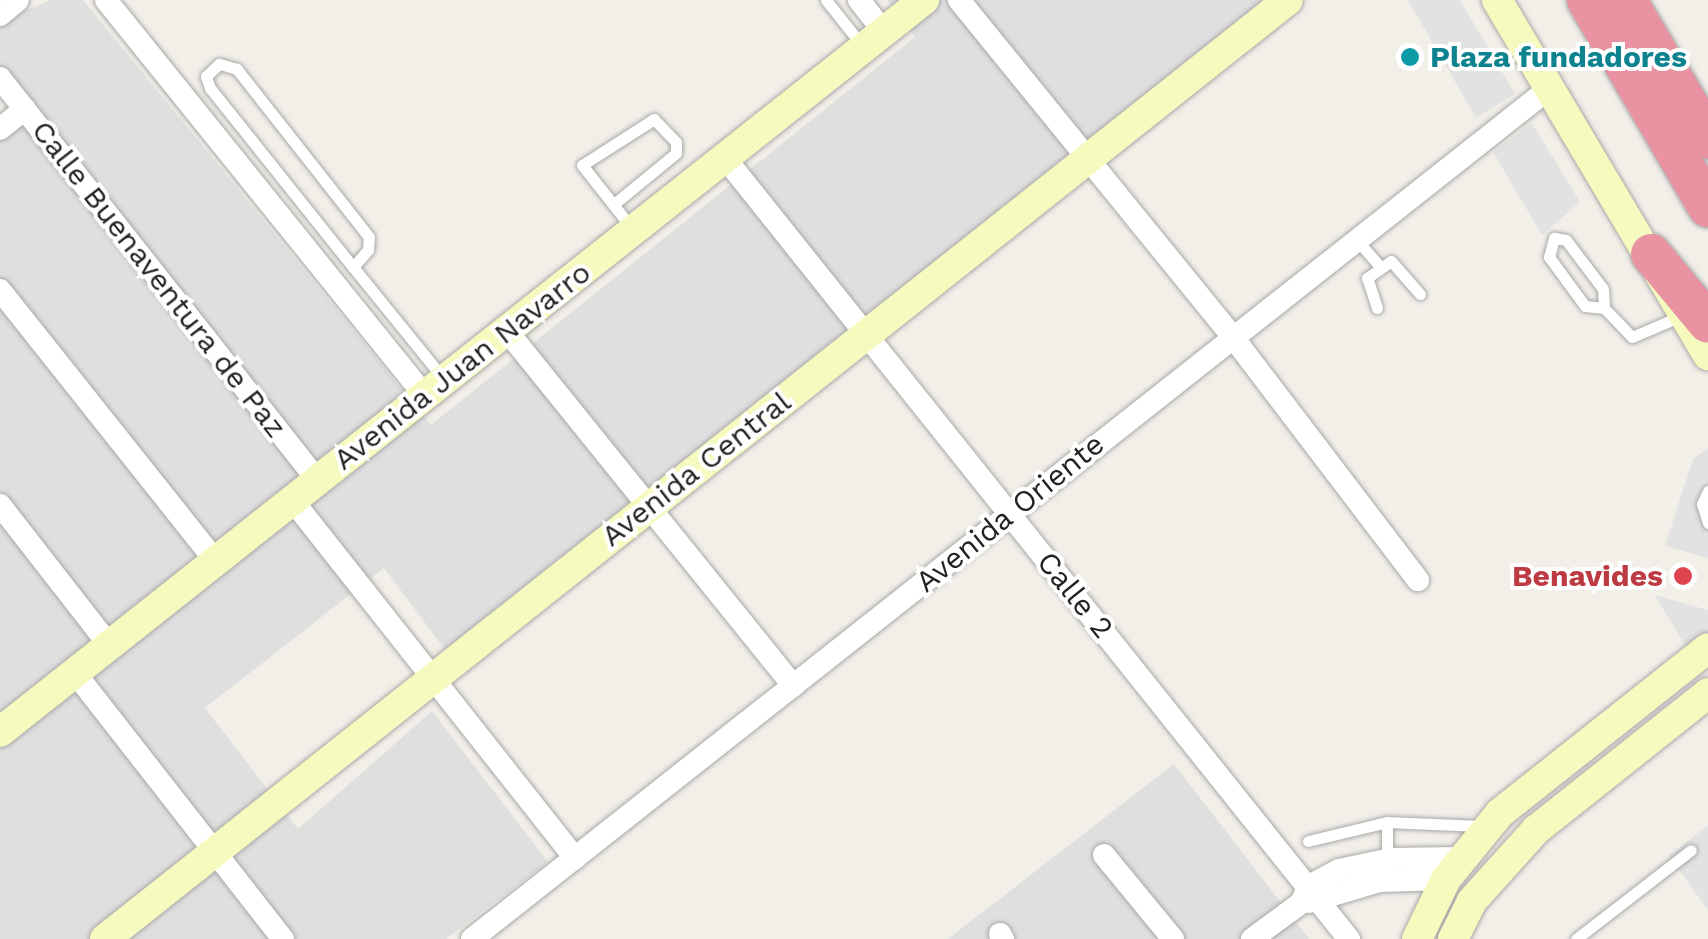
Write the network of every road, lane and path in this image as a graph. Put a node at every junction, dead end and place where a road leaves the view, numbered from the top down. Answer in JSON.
{"nodes":[{"id":1,"x":18,"y":0,"type":"edge"},
{"id":2,"x":106,"y":0,"type":"edge"},
{"id":3,"x":826,"y":0,"type":"edge"},
{"id":4,"x":859,"y":0,"type":"edge"},
{"id":5,"x":924,"y":0,"type":"edge"},
{"id":6,"x":959,"y":0,"type":"edge"},
{"id":7,"x":1288,"y":0,"type":"edge"},
{"id":8,"x":1497,"y":0,"type":"edge"},
{"id":9,"x":1506,"y":0,"type":"edge"},
{"id":10,"x":1612,"y":10,"type":"edge"},
{"id":11,"x":0,"y":15,"type":"edge"},
{"id":12,"x":874,"y":40,"type":"junction"},
{"id":13,"x":1525,"y":48,"type":"junction"},
{"id":14,"x":0,"y":78,"type":"edge"},
{"id":15,"x":1550,"y":88,"type":"junction"},
{"id":16,"x":25,"y":109,"type":"junction"},
{"id":17,"x":0,"y":129,"type":"edge"},
{"id":18,"x":1708,"y":138,"type":"edge"},
{"id":19,"x":725,"y":158,"type":"junction"},
{"id":20,"x":1088,"y":159,"type":"junction"},
{"id":21,"x":649,"y":175,"type":"junction"},
{"id":22,"x":670,"y":202,"type":"junction"},
{"id":23,"x":614,"y":204,"type":"junction"},
{"id":24,"x":1708,"y":208,"type":"edge"},
{"id":25,"x":634,"y":230,"type":"junction"},
{"id":26,"x":1356,"y":239,"type":"junction"},
{"id":27,"x":1651,"y":254,"type":"joint"},
{"id":28,"x":1380,"y":265,"type":"junction"},
{"id":29,"x":353,"y":267,"type":"junction"},
{"id":30,"x":0,"y":290,"type":"edge"},
{"id":31,"x":1420,"y":294,"type":"dead end"},
{"id":32,"x":1377,"y":308,"type":"dead end"},
{"id":33,"x":1604,"y":308,"type":"junction"},
{"id":34,"x":1696,"y":319,"type":"edge"},
{"id":35,"x":507,"y":331,"type":"junction"},
{"id":36,"x":866,"y":335,"type":"junction"},
{"id":37,"x":1232,"y":336,"type":"junction"},
{"id":38,"x":1708,"y":355,"type":"edge"},
{"id":39,"x":435,"y":388,"type":"junction"},
{"id":40,"x":318,"y":480,"type":"junction"},
{"id":41,"x":1708,"y":491,"type":"edge"},
{"id":42,"x":293,"y":501,"type":"junction"},
{"id":43,"x":0,"y":505,"type":"edge"},
{"id":44,"x":650,"y":506,"type":"junction"},
{"id":45,"x":1010,"y":513,"type":"junction"},
{"id":46,"x":1708,"y":523,"type":"edge"},
{"id":47,"x":216,"y":562,"type":"junction"},
{"id":48,"x":1418,"y":580,"type":"dead end"},
{"id":49,"x":108,"y":645,"type":"junction"},
{"id":50,"x":1708,"y":648,"type":"edge"},
{"id":51,"x":75,"y":673,"type":"junction"},
{"id":52,"x":433,"y":678,"type":"junction"},
{"id":53,"x":793,"y":686,"type":"junction"},
{"id":54,"x":1708,"y":692,"type":"edge"},
{"id":55,"x":2,"y":726,"type":"edge"},
{"id":56,"x":1386,"y":822,"type":"junction"},
{"id":57,"x":1488,"y":827,"type":"junction"},
{"id":58,"x":1308,"y":841,"type":"dead end"},
{"id":59,"x":1691,"y":850,"type":"dead end"},
{"id":60,"x":215,"y":852,"type":"junction"},
{"id":61,"x":1104,"y":855,"type":"dead end"},
{"id":62,"x":575,"y":858,"type":"junction"},
{"id":63,"x":1453,"y":868,"type":"junction"},
{"id":64,"x":1388,"y":870,"type":"junction"},
{"id":65,"x":1309,"y":896,"type":"junction"},
{"id":66,"x":105,"y":939,"type":"edge"},
{"id":67,"x":283,"y":939,"type":"edge"},
{"id":68,"x":472,"y":939,"type":"edge"},
{"id":69,"x":1174,"y":939,"type":"edge"},
{"id":70,"x":1252,"y":939,"type":"edge"},
{"id":71,"x":1349,"y":939,"type":"edge"},
{"id":72,"x":1417,"y":939,"type":"edge"},
{"id":73,"x":1454,"y":939,"type":"edge"},
{"id":74,"x":1576,"y":939,"type":"edge"}],
"edges":[{"from":1,"to":11,"type":"street"},
{"from":2,"to":39,"type":"street"},
{"from":3,"to":12,"type":"lane"},
{"from":4,"to":12,"type":"street"},
{"from":5,"to":12,"type":"main road","name":"Avenida Juan Navarro"},
{"from":6,"to":20,"type":"street"},
{"from":7,"to":20,"type":"main road","name":"Avenida Central"},
{"from":8,"to":13,"type":"main road"},
{"from":9,"to":13,"type":"main road"},
{"from":10,"to":18,"type":"highway"},
{"from":10,"to":24,"type":"highway"},
{"from":12,"to":19,"type":"main road","name":"Avenida Juan Navarro"},
{"from":13,"to":15,"type":"main road"},
{"from":14,"to":16,"type":"street","name":"Calle Buenaventura de Paz"},
{"from":15,"to":26,"type":"street","name":"Avenida Oriente"},
{"from":15,"to":27,"type":"main road"},
{"from":16,"to":17,"type":"street"},
{"from":16,"to":40,"type":"street","name":"Calle Buenaventura de Paz"},
{"from":19,"to":22,"type":"main road","name":"Avenida Juan Navarro"},
{"from":19,"to":36,"type":"street","name":"Calle 2"},
{"from":20,"to":36,"type":"main road","name":"Avenida Central"},
{"from":20,"to":37,"type":"street"},
{"from":21,"to":22,"type":"lane"},
{"from":21,"to":23,"type":"lane"},
{"from":21,"to":23,"type":"lane"},
{"from":22,"to":25,"type":"main road","name":"Avenida Juan Navarro"},
{"from":23,"to":25,"type":"lane"},
{"from":25,"to":35,"type":"main road","name":"Avenida Juan Navarro"},
{"from":26,"to":28,"type":"lane"},
{"from":26,"to":37,"type":"street","name":"Avenida Oriente"},
{"from":27,"to":34,"type":"highway"},
{"from":28,"to":31,"type":"lane"},
{"from":28,"to":32,"type":"lane"},
{"from":29,"to":29,"type":"lane"},
{"from":29,"to":39,"type":"lane"},
{"from":30,"to":47,"type":"street"},
{"from":33,"to":33,"type":"lane"},
{"from":33,"to":34,"type":"lane"},
{"from":34,"to":38,"type":"main road"},
{"from":35,"to":39,"type":"main road","name":"Avenida Juan Navarro"},
{"from":35,"to":44,"type":"street"},
{"from":36,"to":44,"type":"main road","name":"Avenida Central"},
{"from":36,"to":45,"type":"street","name":"Calle 2"},
{"from":37,"to":45,"type":"street","name":"Avenida Oriente"},
{"from":37,"to":48,"type":"street"},
{"from":39,"to":40,"type":"main road","name":"Avenida Juan Navarro"},
{"from":40,"to":42,"type":"main road","name":"Avenida Juan Navarro"},
{"from":41,"to":46,"type":"lane"},
{"from":42,"to":47,"type":"main road","name":"Avenida Juan Navarro"},
{"from":42,"to":52,"type":"street"},
{"from":43,"to":49,"type":"street"},
{"from":44,"to":52,"type":"main road","name":"Avenida Central"},
{"from":44,"to":53,"type":"street"},
{"from":45,"to":53,"type":"street","name":"Avenida Oriente"},
{"from":45,"to":65,"type":"street","name":"Calle 2"},
{"from":47,"to":49,"type":"main road","name":"Avenida Juan Navarro"},
{"from":49,"to":51,"type":"main road","name":"Avenida Juan Navarro"},
{"from":50,"to":57,"type":"main road"},
{"from":51,"to":55,"type":"main road","name":"Avenida Juan Navarro"},
{"from":51,"to":60,"type":"street"},
{"from":52,"to":60,"type":"main road","name":"Avenida Central"},
{"from":52,"to":62,"type":"street"},
{"from":53,"to":62,"type":"street","name":"Avenida Oriente"},
{"from":54,"to":73,"type":"main road"},
{"from":56,"to":57,"type":"lane"},
{"from":56,"to":58,"type":"lane"},
{"from":56,"to":64,"type":"lane"},
{"from":57,"to":63,"type":"main road"},
{"from":59,"to":74,"type":"lane"},
{"from":60,"to":66,"type":"main road","name":"Avenida Central"},
{"from":60,"to":67,"type":"street"},
{"from":61,"to":69,"type":"street"},
{"from":62,"to":68,"type":"street","name":"Avenida Oriente"},
{"from":63,"to":64,"type":"street"},
{"from":63,"to":72,"type":"main road"},
{"from":64,"to":65,"type":"street"},
{"from":65,"to":70,"type":"street"},
{"from":65,"to":71,"type":"street","name":"Calle 2"}]}
